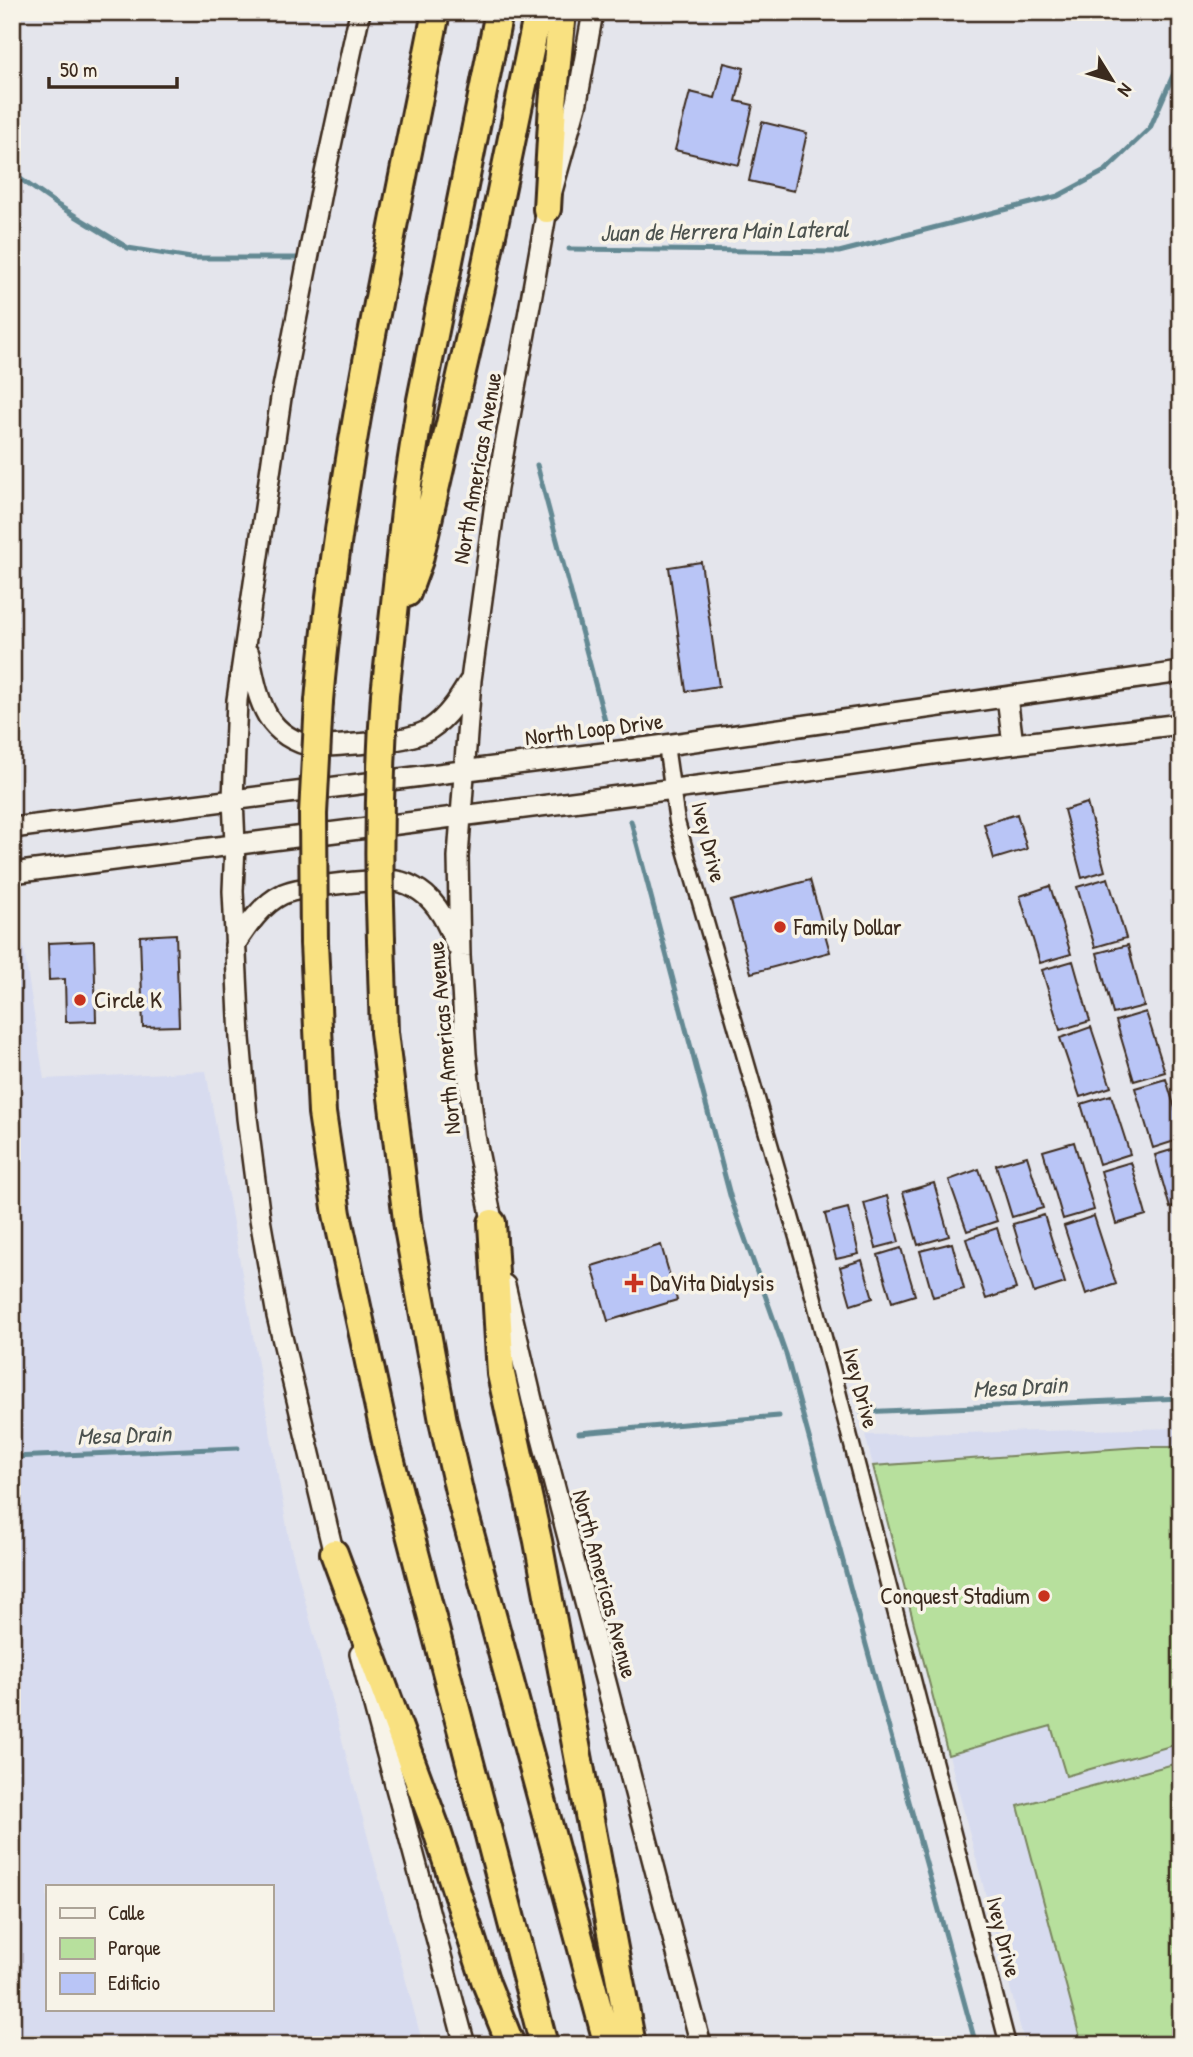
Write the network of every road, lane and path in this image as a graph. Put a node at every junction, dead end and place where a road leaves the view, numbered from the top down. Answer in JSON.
{"nodes":[{"id":1,"x":351,"y":12,"type":"edge"},
{"id":2,"x":360,"y":12,"type":"edge"},
{"id":3,"x":436,"y":12,"type":"edge"},
{"id":4,"x":499,"y":12,"type":"edge"},
{"id":5,"x":538,"y":12,"type":"edge"},
{"id":6,"x":562,"y":12,"type":"edge"},
{"id":7,"x":593,"y":12,"type":"edge"},
{"id":8,"x":338,"y":106,"type":"junction"},
{"id":9,"x":547,"y":209,"type":"junction"},
{"id":10,"x":394,"y":627,"type":"junction"},
{"id":11,"x":246,"y":639,"type":"junction"},
{"id":12,"x":1181,"y":672,"type":"edge"},
{"id":13,"x":471,"y":680,"type":"junction"},
{"id":14,"x":1007,"y":697,"type":"junction"},
{"id":15,"x":1181,"y":724,"type":"edge"},
{"id":16,"x":1013,"y":744,"type":"junction"},
{"id":17,"x":666,"y":745,"type":"junction"},
{"id":18,"x":465,"y":770,"type":"junction"},
{"id":19,"x":672,"y":788,"type":"junction"},
{"id":20,"x":233,"y":799,"type":"junction"},
{"id":21,"x":460,"y":816,"type":"junction"},
{"id":22,"x":12,"y":828,"type":"edge"},
{"id":23,"x":235,"y":844,"type":"junction"},
{"id":24,"x":12,"y":873,"type":"edge"},
{"id":25,"x":234,"y":944,"type":"junction"},
{"id":26,"x":460,"y":956,"type":"junction"},
{"id":27,"x":492,"y":1223,"type":"junction"},
{"id":28,"x":334,"y":1553,"type":"junction"},
{"id":29,"x":465,"y":2045,"type":"edge"},
{"id":30,"x":511,"y":2045,"type":"edge"},
{"id":31,"x":544,"y":2045,"type":"edge"},
{"id":32,"x":608,"y":2045,"type":"edge"},
{"id":33,"x":632,"y":2045,"type":"edge"},
{"id":34,"x":701,"y":2045,"type":"edge"},
{"id":35,"x":1008,"y":2045,"type":"edge"}],
"edges":[{"from":1,"to":8,"type":"main road"},
{"from":2,"to":8,"type":"main road"},
{"from":3,"to":31,"type":"highway","bridge":true},
{"from":4,"to":10,"type":"highway"},
{"from":5,"to":10,"type":"highway"},
{"from":6,"to":9,"type":"highway"},
{"from":7,"to":9,"type":"main road","name":"North Americas Avenue"},
{"from":8,"to":11,"type":"main road"},
{"from":9,"to":13,"type":"main road","name":"North Americas Avenue"},
{"from":10,"to":32,"type":"highway","bridge":true},
{"from":11,"to":13,"type":"main road"},
{"from":11,"to":20,"type":"main road"},
{"from":12,"to":14,"type":"main road","name":"North Loop Drive"},
{"from":13,"to":18,"type":"main road","name":"North Americas Avenue"},
{"from":14,"to":16,"type":"main road"},
{"from":14,"to":17,"type":"main road","name":"North Loop Drive"},
{"from":15,"to":16,"type":"main road"},
{"from":16,"to":19,"type":"main road"},
{"from":17,"to":18,"type":"main road","name":"North Loop Drive"},
{"from":17,"to":19,"type":"street","name":"Ivey Drive"},
{"from":18,"to":20,"type":"main road","name":"North Loop Drive"},
{"from":18,"to":21,"type":"main road","name":"North Americas Avenue"},
{"from":19,"to":21,"type":"main road"},
{"from":19,"to":35,"type":"street","name":"Ivey Drive"},
{"from":20,"to":22,"type":"main road","name":"North Loop Drive"},
{"from":20,"to":23,"type":"main road"},
{"from":21,"to":23,"type":"main road"},
{"from":21,"to":26,"type":"main road","name":"North Americas Avenue"},
{"from":23,"to":24,"type":"main road"},
{"from":23,"to":25,"type":"main road"},
{"from":25,"to":26,"type":"main road"},
{"from":25,"to":28,"type":"main road"},
{"from":26,"to":27,"type":"main road","name":"North Americas Avenue"},
{"from":27,"to":33,"type":"highway"},
{"from":27,"to":34,"type":"main road","name":"North Americas Avenue"},
{"from":28,"to":29,"type":"main road"},
{"from":28,"to":30,"type":"highway"}]}
